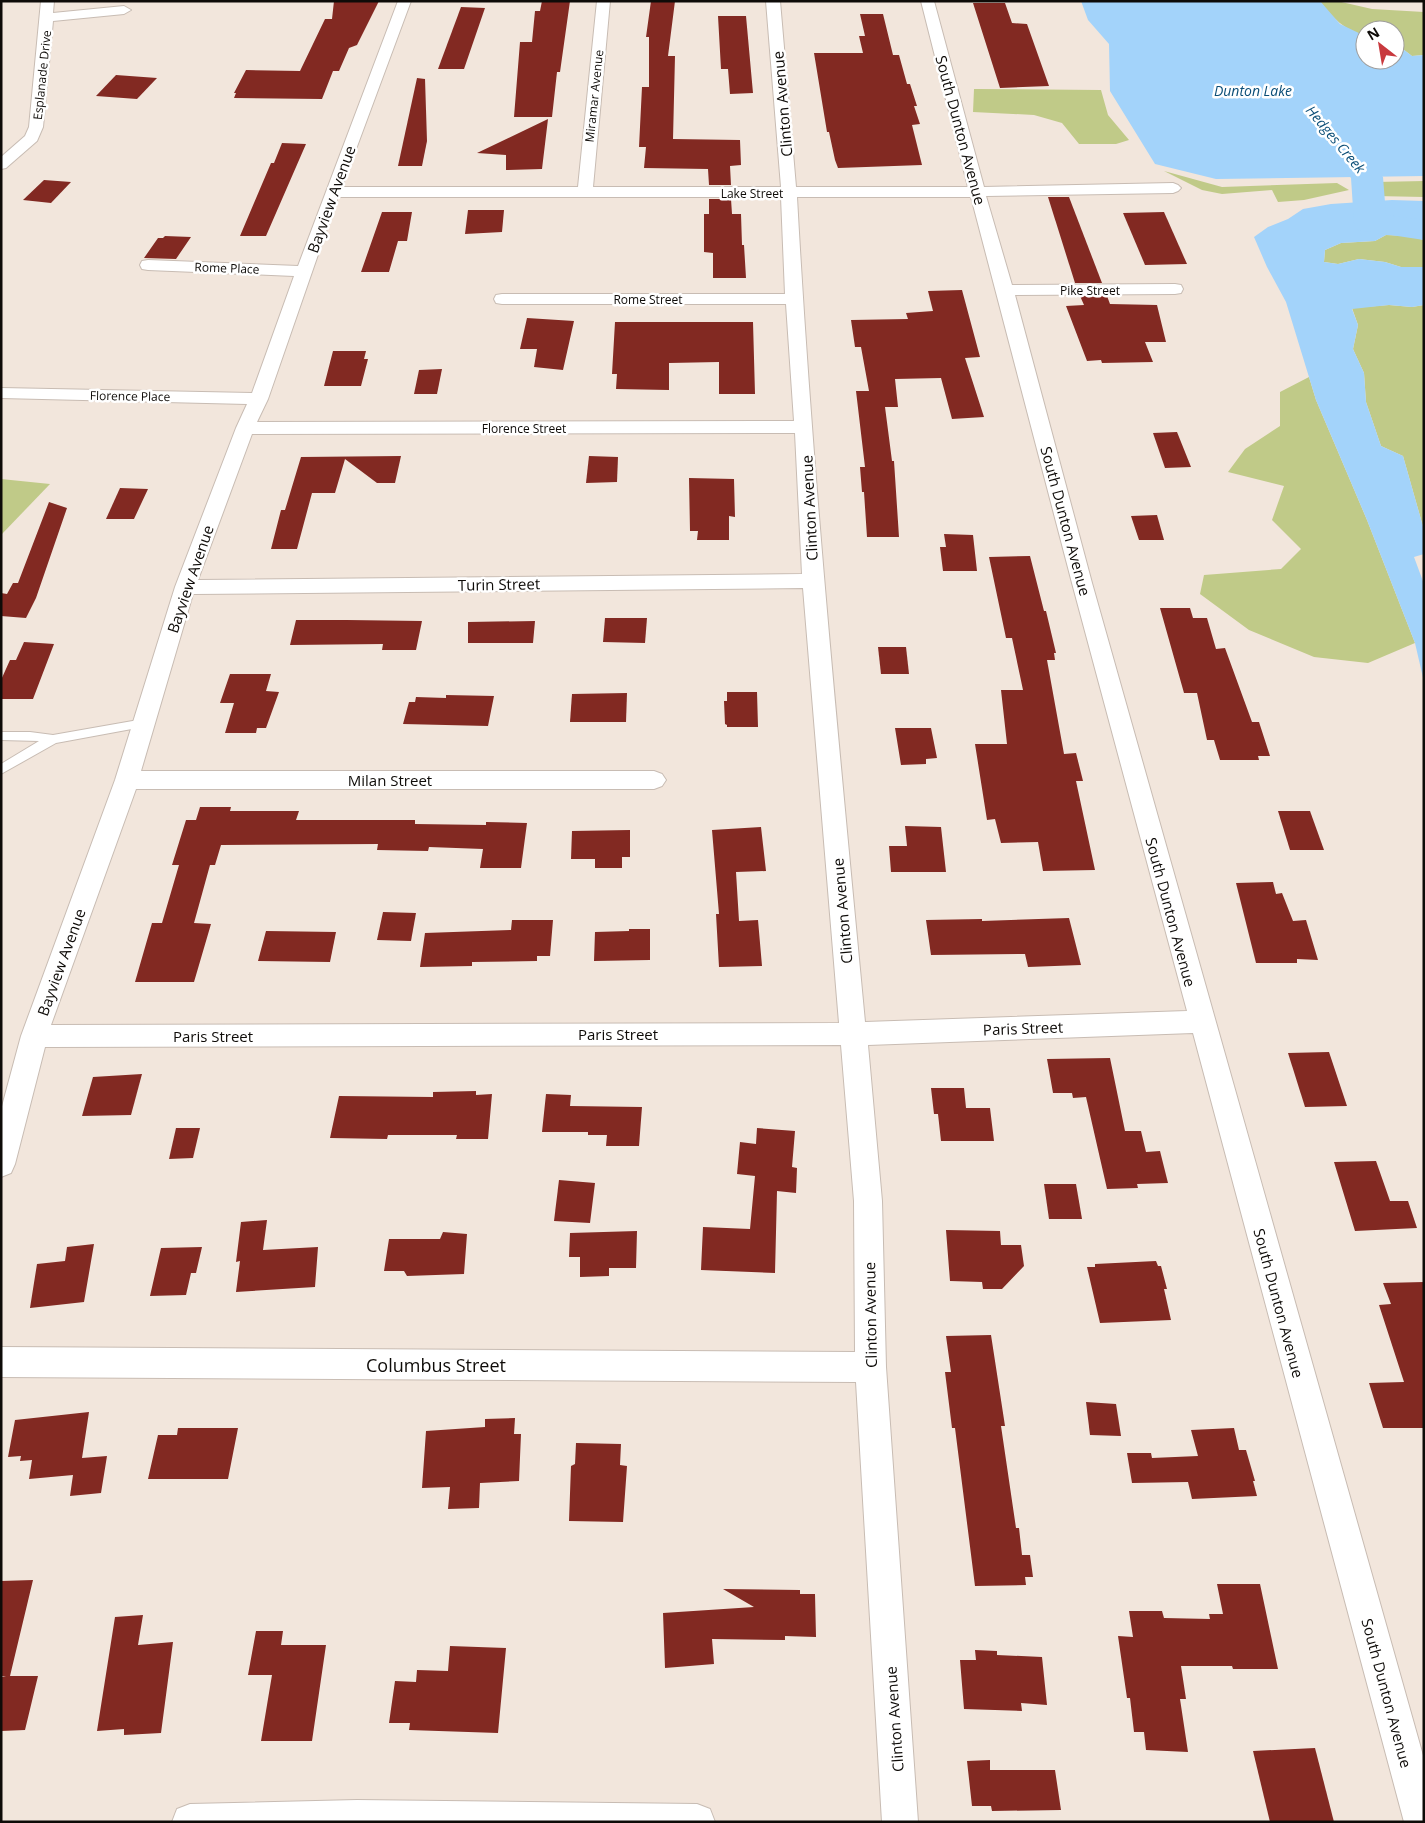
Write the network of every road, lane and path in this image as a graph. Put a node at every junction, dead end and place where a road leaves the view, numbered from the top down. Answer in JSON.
{"nodes":[{"id":1,"x":48,"y":1,"type":"edge"},
{"id":2,"x":405,"y":1,"type":"edge"},
{"id":3,"x":604,"y":1,"type":"edge"},
{"id":4,"x":773,"y":1,"type":"edge"},
{"id":5,"x":927,"y":1,"type":"edge"},
{"id":6,"x":124,"y":10,"type":"dead end"},
{"id":7,"x":47,"y":18,"type":"junction"},
{"id":8,"x":3,"y":162,"type":"edge"},
{"id":9,"x":1173,"y":188,"type":"dead end"},
{"id":10,"x":585,"y":191,"type":"junction"},
{"id":11,"x":332,"y":192,"type":"junction"},
{"id":12,"x":978,"y":192,"type":"junction"},
{"id":13,"x":789,"y":193,"type":"junction"},
{"id":14,"x":148,"y":265,"type":"dead end"},
{"id":15,"x":305,"y":271,"type":"junction"},
{"id":16,"x":1176,"y":289,"type":"dead end"},
{"id":17,"x":1006,"y":290,"type":"junction"},
{"id":18,"x":502,"y":299,"type":"dead end"},
{"id":19,"x":794,"y":299,"type":"junction"},
{"id":20,"x":1,"y":393,"type":"edge"},
{"id":21,"x":259,"y":399,"type":"junction"},
{"id":22,"x":804,"y":427,"type":"junction"},
{"id":23,"x":245,"y":428,"type":"junction"},
{"id":24,"x":813,"y":581,"type":"junction"},
{"id":25,"x":185,"y":587,"type":"junction"},
{"id":26,"x":144,"y":724,"type":"junction"},
{"id":27,"x":1,"y":736,"type":"edge"},
{"id":28,"x":53,"y":739,"type":"junction"},
{"id":29,"x":1,"y":770,"type":"edge"},
{"id":30,"x":127,"y":780,"type":"junction"},
{"id":31,"x":654,"y":780,"type":"dead end"},
{"id":32,"x":1201,"y":1022,"type":"junction"},
{"id":33,"x":853,"y":1034,"type":"junction"},
{"id":34,"x":34,"y":1036,"type":"junction"},
{"id":35,"x":1,"y":1164,"type":"edge"},
{"id":36,"x":1,"y":1362,"type":"edge"},
{"id":37,"x":871,"y":1367,"type":"junction"},
{"id":38,"x":190,"y":1822,"type":"edge"},
{"id":39,"x":697,"y":1822,"type":"edge"},
{"id":40,"x":900,"y":1822,"type":"edge"},
{"id":41,"x":1423,"y":1822,"type":"edge"}],
"edges":[{"from":1,"to":7,"type":"street","name":"Esplanade Drive"},
{"from":2,"to":11,"type":"street","name":"Bayview Avenue"},
{"from":3,"to":10,"type":"street","name":"Miramar Avenue"},
{"from":4,"to":13,"type":"street","name":"Clinton Avenue"},
{"from":5,"to":12,"type":"street","name":"South Dunton Avenue"},
{"from":6,"to":7,"type":"street"},
{"from":7,"to":8,"type":"street","name":"Esplanade Drive"},
{"from":9,"to":12,"type":"street","name":"Lake Street"},
{"from":10,"to":11,"type":"street","name":"Lake Street"},
{"from":10,"to":13,"type":"street","name":"Lake Street"},
{"from":11,"to":15,"type":"street","name":"Bayview Avenue"},
{"from":12,"to":13,"type":"street","name":"Lake Street"},
{"from":12,"to":17,"type":"street","name":"South Dunton Avenue"},
{"from":13,"to":19,"type":"street","name":"Clinton Avenue"},
{"from":14,"to":15,"type":"street","name":"Rome Place"},
{"from":15,"to":21,"type":"street","name":"Bayview Avenue"},
{"from":16,"to":17,"type":"street","name":"Pike Street"},
{"from":17,"to":32,"type":"street","name":"South Dunton Avenue"},
{"from":18,"to":19,"type":"street","name":"Rome Street"},
{"from":19,"to":22,"type":"street","name":"Clinton Avenue"},
{"from":20,"to":21,"type":"street","name":"Florence Place"},
{"from":21,"to":23,"type":"street","name":"Bayview Avenue"},
{"from":22,"to":23,"type":"street","name":"Florence Street"},
{"from":22,"to":24,"type":"street","name":"Clinton Avenue"},
{"from":23,"to":25,"type":"street","name":"Bayview Avenue"},
{"from":24,"to":25,"type":"street","name":"Turin Street"},
{"from":24,"to":33,"type":"street","name":"Clinton Avenue"},
{"from":25,"to":26,"type":"street","name":"Bayview Avenue"},
{"from":26,"to":28,"type":"lane"},
{"from":26,"to":30,"type":"street","name":"Bayview Avenue"},
{"from":27,"to":28,"type":"lane"},
{"from":28,"to":29,"type":"lane"},
{"from":30,"to":31,"type":"street","name":"Milan Street"},
{"from":30,"to":34,"type":"street","name":"Bayview Avenue"},
{"from":32,"to":33,"type":"street","name":"Paris Street"},
{"from":32,"to":41,"type":"street","name":"South Dunton Avenue"},
{"from":33,"to":34,"type":"street","name":"Paris Street"},
{"from":33,"to":37,"type":"street","name":"Clinton Avenue"},
{"from":34,"to":35,"type":"street","name":"Bayview Avenue"},
{"from":36,"to":37,"type":"street","name":"Columbus Street"},
{"from":37,"to":40,"type":"street","name":"Clinton Avenue"},
{"from":38,"to":39,"type":"street"}]}
